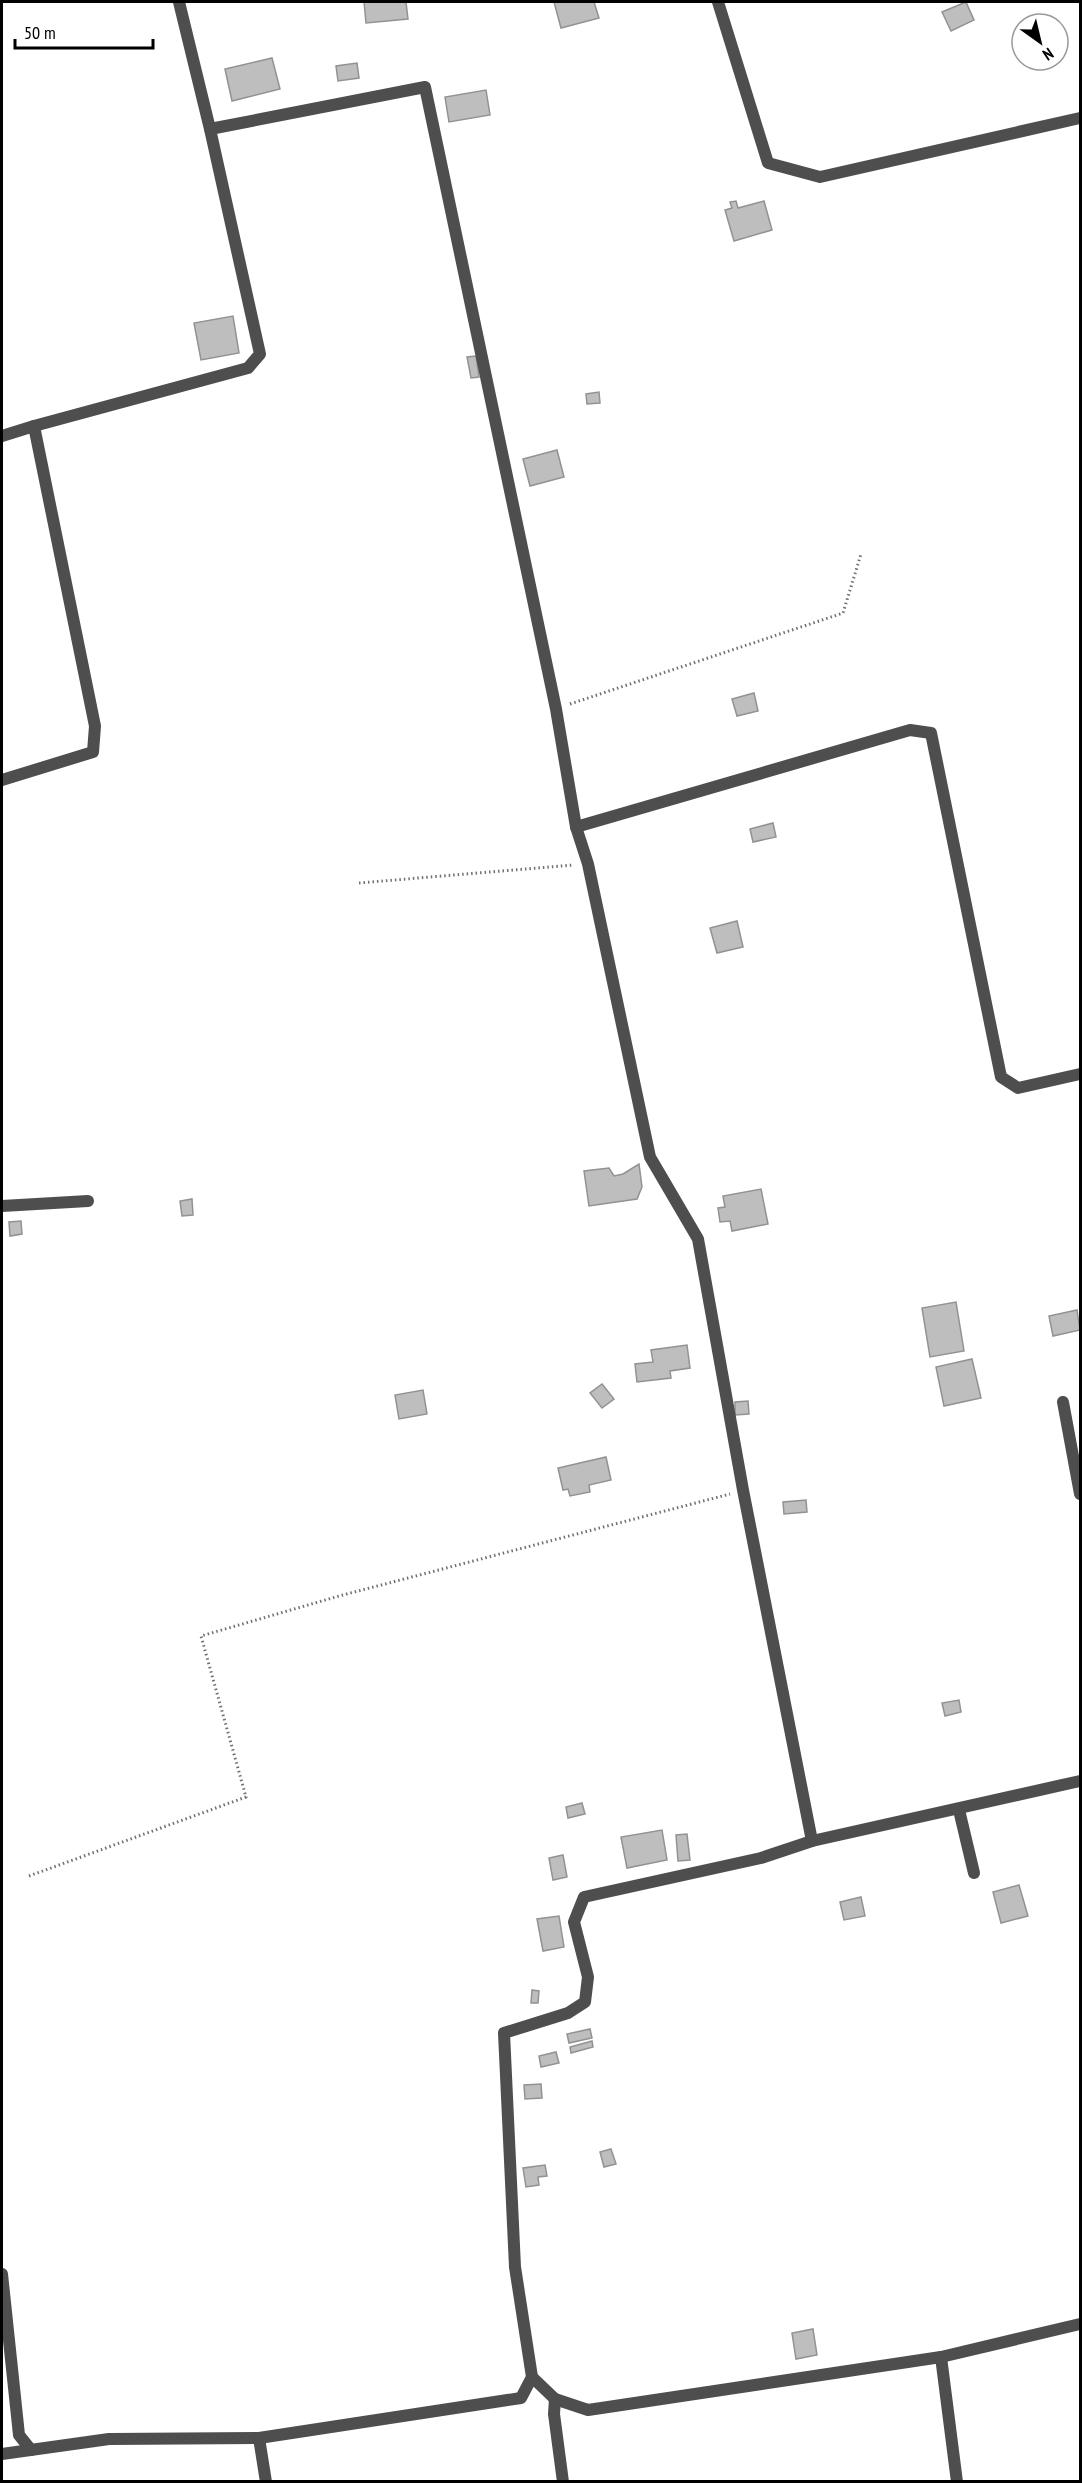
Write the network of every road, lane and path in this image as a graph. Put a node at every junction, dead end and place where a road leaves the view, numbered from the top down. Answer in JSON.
{"nodes":[{"id":1,"x":179,"y":2,"type":"edge"},
{"id":2,"x":718,"y":2,"type":"edge"},
{"id":3,"x":1080,"y":118,"type":"edge"},
{"id":4,"x":210,"y":129,"type":"junction"},
{"id":5,"x":34,"y":426,"type":"junction"},
{"id":6,"x":2,"y":436,"type":"edge"},
{"id":7,"x":861,"y":554,"type":"dead end"},
{"id":8,"x":556,"y":709,"type":"junction"},
{"id":9,"x":2,"y":780,"type":"edge"},
{"id":10,"x":576,"y":827,"type":"junction"},
{"id":11,"x":588,"y":864,"type":"junction"},
{"id":12,"x":359,"y":883,"type":"dead end"},
{"id":13,"x":1080,"y":1074,"type":"edge"},
{"id":14,"x":88,"y":1201,"type":"dead end"},
{"id":15,"x":2,"y":1206,"type":"edge"},
{"id":16,"x":1063,"y":1402,"type":"dead end"},
{"id":17,"x":743,"y":1490,"type":"junction"},
{"id":18,"x":1080,"y":1494,"type":"edge"},
{"id":19,"x":1080,"y":1781,"type":"edge"},
{"id":20,"x":959,"y":1810,"type":"junction"},
{"id":21,"x":812,"y":1841,"type":"junction"},
{"id":22,"x":974,"y":1873,"type":"dead end"},
{"id":23,"x":29,"y":1876,"type":"dead end"},
{"id":24,"x":2,"y":2274,"type":"edge"},
{"id":25,"x":1080,"y":2324,"type":"edge"},
{"id":26,"x":941,"y":2357,"type":"junction"},
{"id":27,"x":532,"y":2377,"type":"junction"},
{"id":28,"x":555,"y":2399,"type":"junction"},
{"id":29,"x":259,"y":2438,"type":"junction"},
{"id":30,"x":31,"y":2450,"type":"junction"},
{"id":31,"x":2,"y":2454,"type":"edge"},
{"id":32,"x":266,"y":2481,"type":"edge"},
{"id":33,"x":563,"y":2481,"type":"edge"},
{"id":34,"x":957,"y":2481,"type":"edge"}],
"edges":[{"from":1,"to":4,"type":"street"},
{"from":2,"to":3,"type":"street"},
{"from":4,"to":5,"type":"street"},
{"from":4,"to":8,"type":"street"},
{"from":5,"to":6,"type":"street"},
{"from":5,"to":9,"type":"street"},
{"from":7,"to":8,"type":"path"},
{"from":8,"to":10,"type":"street"},
{"from":10,"to":11,"type":"street"},
{"from":10,"to":13,"type":"street"},
{"from":11,"to":12,"type":"path"},
{"from":11,"to":17,"type":"street"},
{"from":14,"to":15,"type":"street"},
{"from":16,"to":18,"type":"street"},
{"from":17,"to":21,"type":"street"},
{"from":17,"to":23,"type":"path"},
{"from":19,"to":20,"type":"street"},
{"from":20,"to":21,"type":"street"},
{"from":20,"to":22,"type":"street"},
{"from":21,"to":27,"type":"street"},
{"from":24,"to":30,"type":"street"},
{"from":25,"to":26,"type":"street"},
{"from":26,"to":28,"type":"street"},
{"from":26,"to":34,"type":"street"},
{"from":27,"to":28,"type":"street"},
{"from":27,"to":29,"type":"street"},
{"from":28,"to":33,"type":"street"},
{"from":29,"to":30,"type":"street"},
{"from":29,"to":32,"type":"street"},
{"from":30,"to":31,"type":"street"}]}
